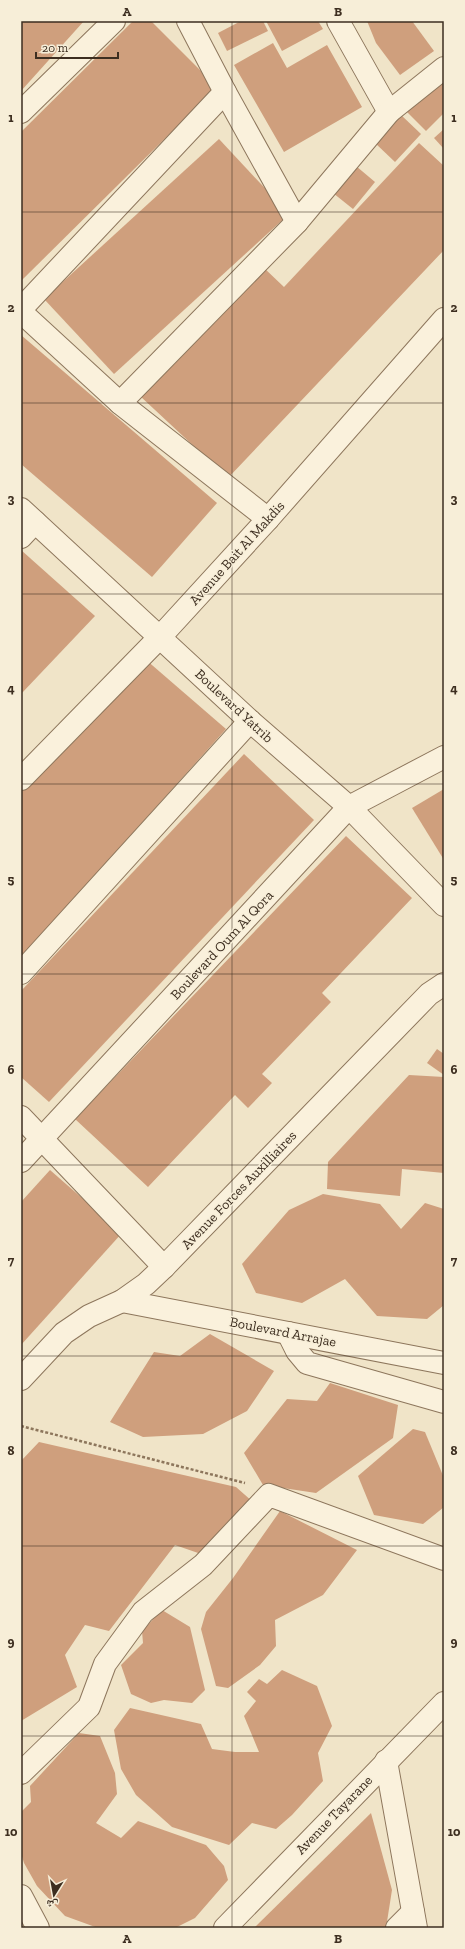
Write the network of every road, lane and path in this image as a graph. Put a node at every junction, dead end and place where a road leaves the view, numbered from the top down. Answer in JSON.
{"nodes":[{"id":1,"x":114,"y":21,"type":"edge"},
{"id":2,"x":188,"y":21,"type":"edge"},
{"id":3,"x":338,"y":21,"type":"edge"},
{"id":4,"x":444,"y":68,"type":"edge"},
{"id":5,"x":225,"y":92,"type":"junction"},
{"id":6,"x":21,"y":112,"type":"edge"},
{"id":7,"x":389,"y":112,"type":"junction"},
{"id":8,"x":297,"y":222,"type":"junction"},
{"id":9,"x":21,"y":310,"type":"edge"},
{"id":10,"x":444,"y":319,"type":"edge"},
{"id":11,"x":120,"y":403,"type":"junction"},
{"id":12,"x":268,"y":519,"type":"junction"},
{"id":13,"x":26,"y":523,"type":"edge"},
{"id":14,"x":160,"y":637,"type":"junction"},
{"id":15,"x":250,"y":721,"type":"junction"},
{"id":16,"x":444,"y":757,"type":"edge"},
{"id":17,"x":21,"y":779,"type":"edge"},
{"id":18,"x":349,"y":807,"type":"junction"},
{"id":19,"x":444,"y":905,"type":"edge"},
{"id":20,"x":21,"y":973,"type":"edge"},
{"id":21,"x":444,"y":984,"type":"edge"},
{"id":22,"x":21,"y":1116,"type":"edge"},
{"id":23,"x":42,"y":1139,"type":"junction"},
{"id":24,"x":21,"y":1161,"type":"edge"},
{"id":25,"x":164,"y":1268,"type":"junction"},
{"id":26,"x":122,"y":1301,"type":"junction"},
{"id":27,"x":288,"y":1333,"type":"junction"},
{"id":28,"x":444,"y":1363,"type":"edge"},
{"id":29,"x":21,"y":1379,"type":"edge"},
{"id":30,"x":444,"y":1402,"type":"edge"},
{"id":31,"x":21,"y":1426,"type":"edge"},
{"id":32,"x":269,"y":1495,"type":"junction"},
{"id":33,"x":444,"y":1560,"type":"edge"},
{"id":34,"x":444,"y":1703,"type":"edge"},
{"id":35,"x":386,"y":1761,"type":"junction"},
{"id":36,"x":21,"y":1773,"type":"edge"},
{"id":37,"x":21,"y":1896,"type":"edge"},
{"id":38,"x":414,"y":1920,"type":"edge"},
{"id":39,"x":38,"y":1928,"type":"edge"},
{"id":40,"x":225,"y":1928,"type":"edge"},
{"id":41,"x":397,"y":1928,"type":"edge"}],
"edges":[{"from":1,"to":6,"type":"street"},
{"from":2,"to":5,"type":"street"},
{"from":3,"to":7,"type":"street"},
{"from":4,"to":7,"type":"street"},
{"from":5,"to":8,"type":"street"},
{"from":5,"to":9,"type":"street"},
{"from":7,"to":8,"type":"street"},
{"from":8,"to":11,"type":"street"},
{"from":9,"to":11,"type":"street"},
{"from":10,"to":12,"type":"street","name":"Avenue Bait Al Makdis"},
{"from":11,"to":12,"type":"street"},
{"from":12,"to":14,"type":"street","name":"Avenue Bait Al Makdis"},
{"from":13,"to":14,"type":"street","name":"Boulevard Yatrib"},
{"from":14,"to":15,"type":"street","name":"Boulevard Yatrib"},
{"from":14,"to":17,"type":"street","name":"Avenue Bait Al Makdis"},
{"from":15,"to":18,"type":"street","name":"Boulevard Yatrib"},
{"from":15,"to":20,"type":"street"},
{"from":16,"to":18,"type":"street","name":"Boulevard Oum Al Qora"},
{"from":18,"to":19,"type":"street","name":"Boulevard Yatrib"},
{"from":18,"to":23,"type":"street","name":"Boulevard Oum Al Qora"},
{"from":21,"to":25,"type":"street","name":"Avenue Forces Auxilliaires"},
{"from":22,"to":23,"type":"street"},
{"from":23,"to":24,"type":"street","name":"Boulevard Oum Al Qora"},
{"from":23,"to":25,"type":"street"},
{"from":25,"to":26,"type":"street","name":"Avenue Forces Auxilliaires"},
{"from":26,"to":27,"type":"street","name":"Boulevard Arrajae"},
{"from":26,"to":29,"type":"street","name":"Avenue Forces Auxilliaires"},
{"from":27,"to":28,"type":"street","name":"Boulevard Arrajae"},
{"from":27,"to":30,"type":"street"},
{"from":31,"to":32,"type":"path"},
{"from":32,"to":33,"type":"street"},
{"from":32,"to":36,"type":"street"},
{"from":34,"to":35,"type":"street","name":"Avenue Tayarane"},
{"from":35,"to":38,"type":"street"},
{"from":35,"to":40,"type":"street","name":"Avenue Tayarane"},
{"from":37,"to":39,"type":"street"},
{"from":38,"to":41,"type":"street"}]}
